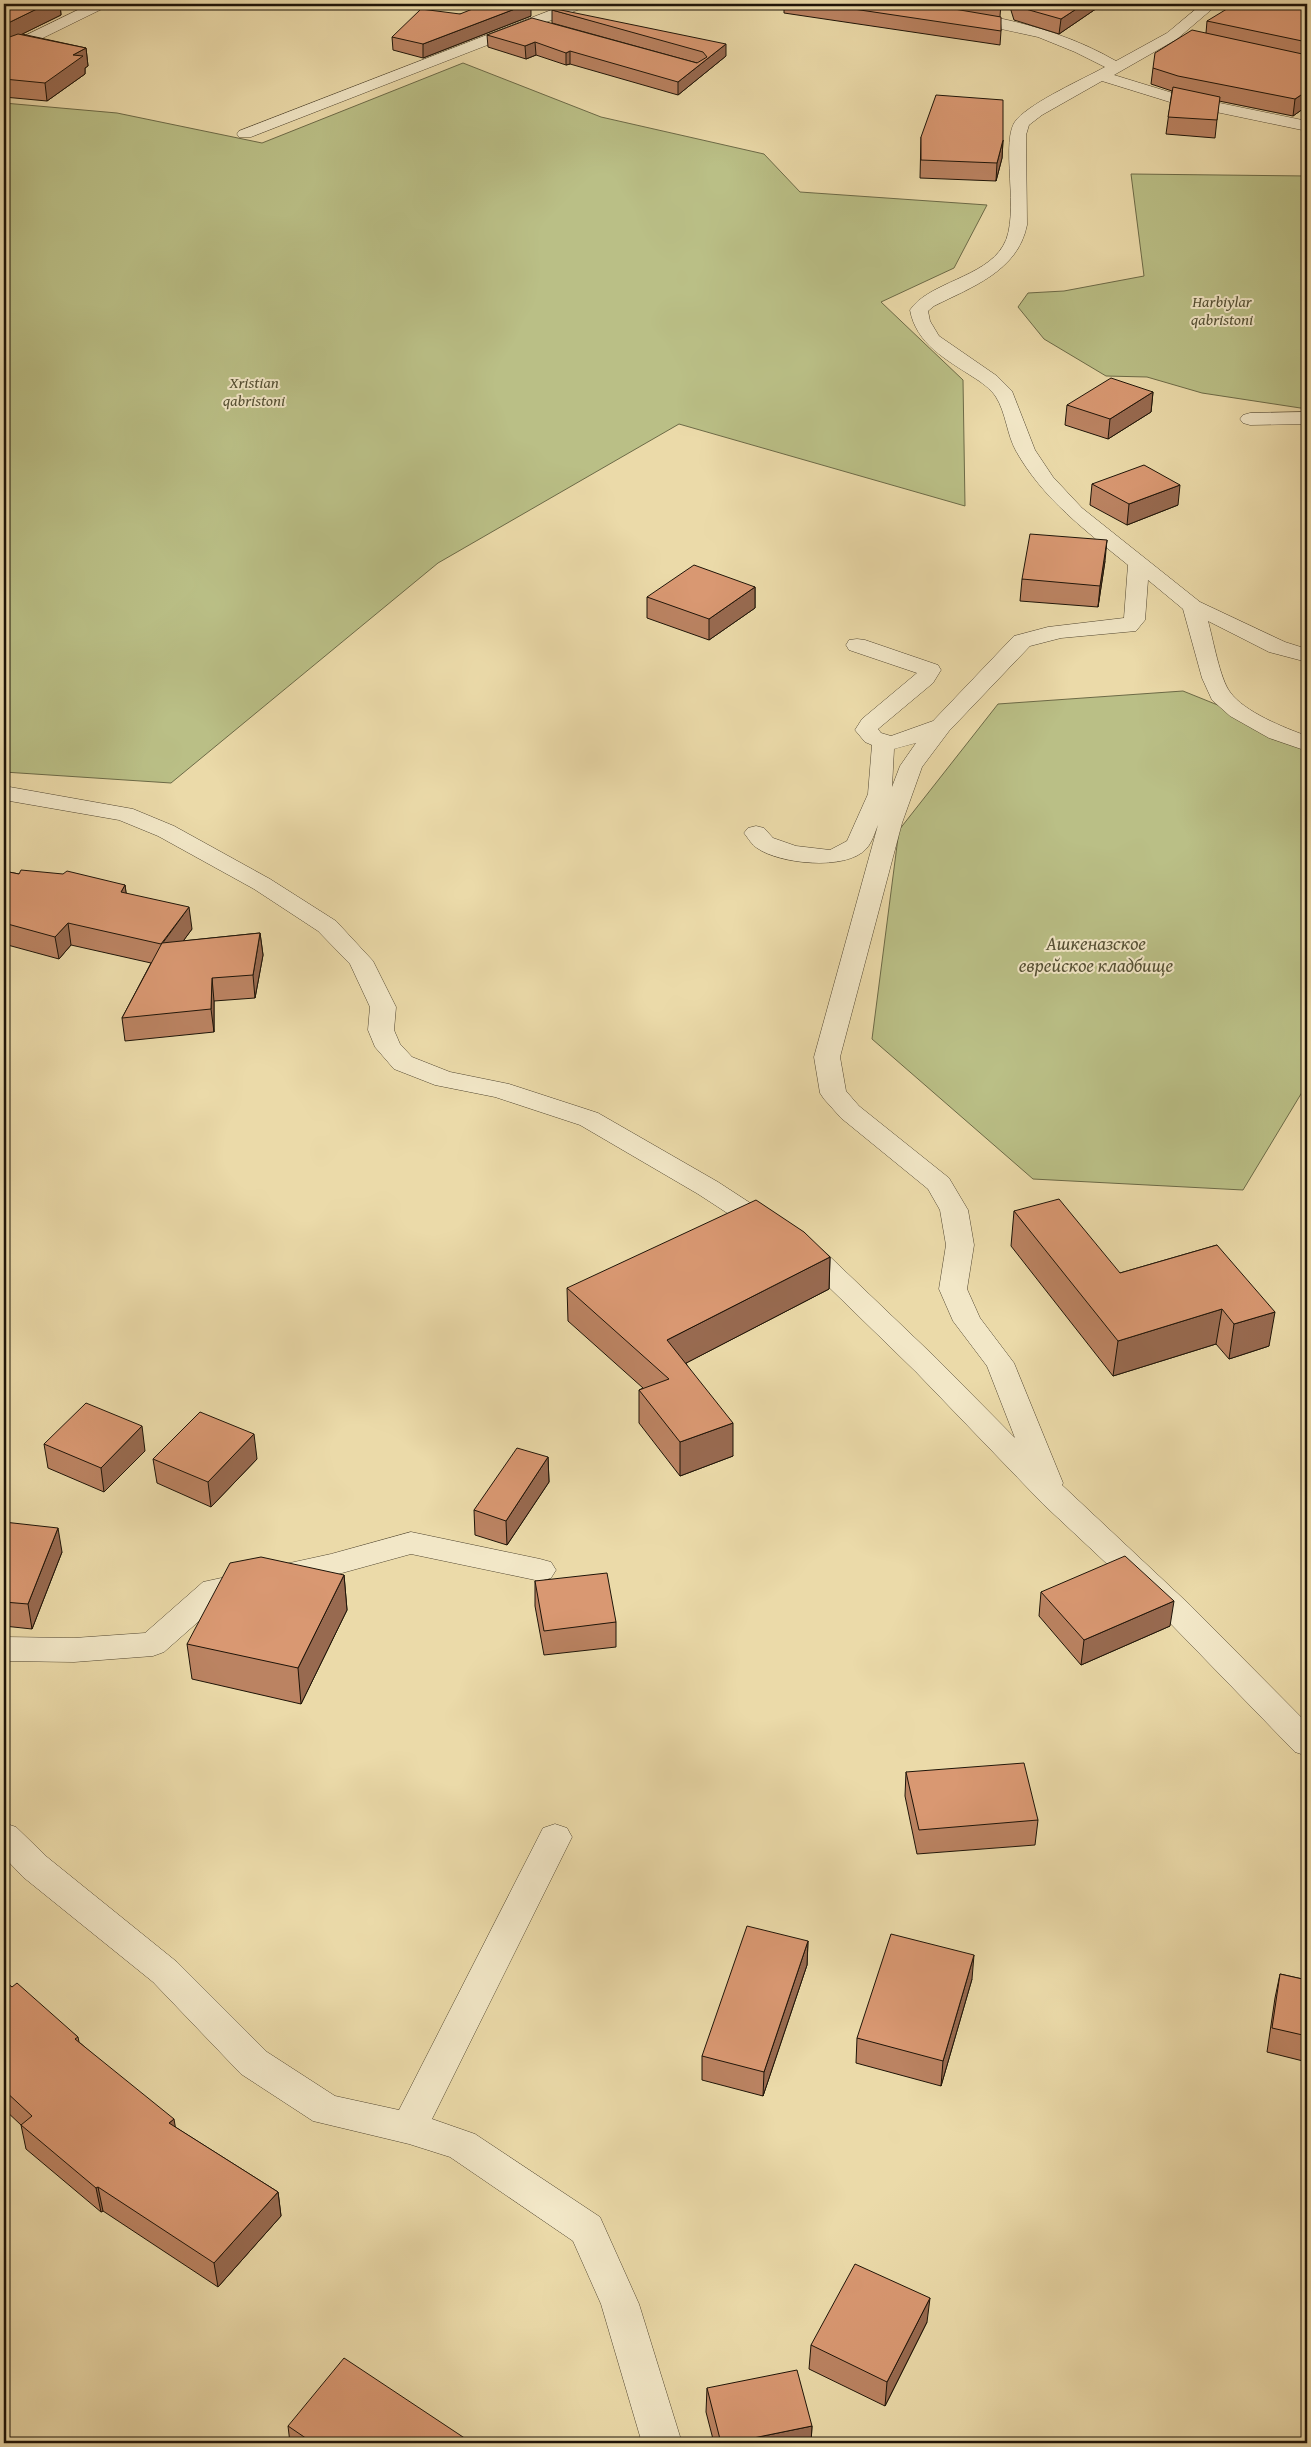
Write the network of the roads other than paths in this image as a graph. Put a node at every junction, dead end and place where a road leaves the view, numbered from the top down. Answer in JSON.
{"nodes":[{"id":1,"x":101,"y":4,"type":"edge"},
{"id":2,"x":580,"y":4,"type":"edge"},
{"id":3,"x":1211,"y":4,"type":"edge"},
{"id":4,"x":57,"y":8,"type":"dead end"},
{"id":5,"x":1003,"y":9,"type":"dead end"},
{"id":6,"x":86,"y":12,"type":"junction"},
{"id":7,"x":954,"y":15,"type":"edge"},
{"id":8,"x":990,"y":20,"type":"junction"},
{"id":9,"x":530,"y":23,"type":"junction"},
{"id":10,"x":558,"y":30,"type":"edge"},
{"id":11,"x":4,"y":52,"type":"edge"},
{"id":12,"x":1108,"y":72,"type":"junction"},
{"id":13,"x":1307,"y":126,"type":"edge"},
{"id":14,"x":245,"y":134,"type":"dead end"},
{"id":15,"x":1307,"y":418,"type":"edge"},
{"id":16,"x":1250,"y":419,"type":"dead end"},
{"id":17,"x":1139,"y":561,"type":"junction"},
{"id":18,"x":1193,"y":606,"type":"junction"},
{"id":19,"x":857,"y":645,"type":"dead end"},
{"id":20,"x":1307,"y":656,"type":"edge"},
{"id":21,"x":941,"y":726,"type":"junction"},
{"id":22,"x":883,"y":744,"type":"junction"},
{"id":23,"x":1307,"y":744,"type":"edge"},
{"id":24,"x":4,"y":793,"type":"edge"},
{"id":25,"x":756,"y":833,"type":"dead end"},
{"id":26,"x":1054,"y":1496,"type":"junction"},
{"id":27,"x":540,"y":1570,"type":"dead end"},
{"id":28,"x":4,"y":1649,"type":"edge"},
{"id":29,"x":1307,"y":1743,"type":"edge"},
{"id":30,"x":4,"y":1836,"type":"edge"},
{"id":31,"x":555,"y":1836,"type":"dead end"},
{"id":32,"x":409,"y":2128,"type":"junction"},
{"id":33,"x":662,"y":2443,"type":"edge"}],
"edges":[{"from":1,"to":6,"type":"street"},
{"from":2,"to":9,"type":"street"},
{"from":3,"to":12,"type":"street"},
{"from":4,"to":6,"type":"street"},
{"from":5,"to":8,"type":"street"},
{"from":6,"to":11,"type":"street"},
{"from":7,"to":8,"type":"street"},
{"from":8,"to":12,"type":"street"},
{"from":9,"to":10,"type":"street"},
{"from":9,"to":14,"type":"street"},
{"from":12,"to":13,"type":"street"},
{"from":12,"to":17,"type":"street"},
{"from":15,"to":16,"type":"street"},
{"from":17,"to":18,"type":"street"},
{"from":17,"to":21,"type":"street"},
{"from":18,"to":20,"type":"street"},
{"from":18,"to":23,"type":"street"},
{"from":19,"to":22,"type":"street"},
{"from":21,"to":22,"type":"street"},
{"from":21,"to":26,"type":"street"},
{"from":22,"to":25,"type":"street"},
{"from":24,"to":26,"type":"street"},
{"from":26,"to":29,"type":"street"},
{"from":27,"to":28,"type":"street"},
{"from":30,"to":32,"type":"street"},
{"from":31,"to":32,"type":"street"},
{"from":32,"to":33,"type":"street"}]}
